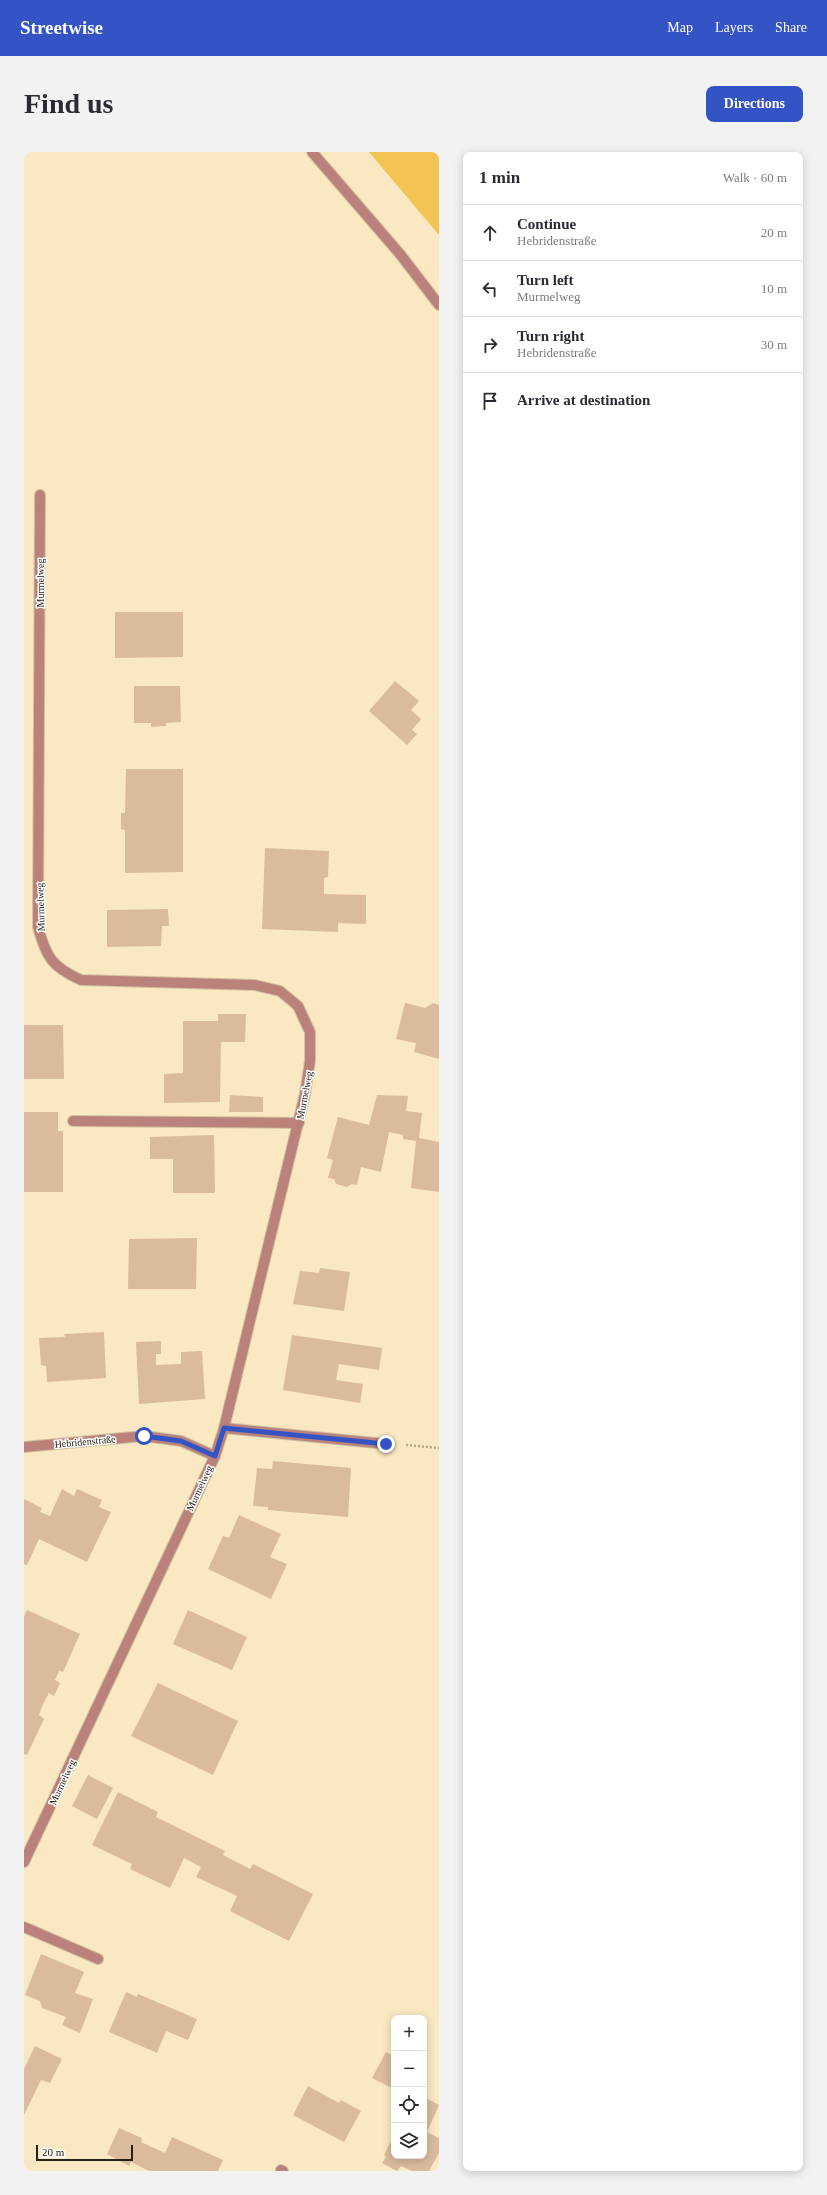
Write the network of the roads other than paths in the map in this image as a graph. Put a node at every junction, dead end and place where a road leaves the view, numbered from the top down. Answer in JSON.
{"nodes":[{"id":1,"x":312,"y":152,"type":"edge"},
{"id":2,"x":439,"y":305,"type":"edge"},
{"id":3,"x":40,"y":495,"type":"dead end"},
{"id":4,"x":73,"y":1121,"type":"dead end"},
{"id":5,"x":299,"y":1123,"type":"junction"},
{"id":6,"x":224,"y":1428,"type":"junction"},
{"id":7,"x":386,"y":1444,"type":"road end"},
{"id":8,"x":24,"y":1447,"type":"edge"},
{"id":9,"x":215,"y":1456,"type":"junction"},
{"id":10,"x":24,"y":1862,"type":"edge"},
{"id":11,"x":24,"y":1927,"type":"edge"},
{"id":12,"x":98,"y":1959,"type":"dead end"}],
"edges":[{"from":1,"to":2,"type":"street"},
{"from":3,"to":5,"type":"street","name":"Murmelweg"},
{"from":4,"to":5,"type":"street"},
{"from":5,"to":6,"type":"street","name":"Murmelweg"},
{"from":6,"to":7,"type":"street"},
{"from":6,"to":9,"type":"street","name":"Murmelweg"},
{"from":8,"to":9,"type":"street","name":"Hebridenstraße"},
{"from":9,"to":10,"type":"street","name":"Murmelweg"},
{"from":11,"to":12,"type":"street"}]}
